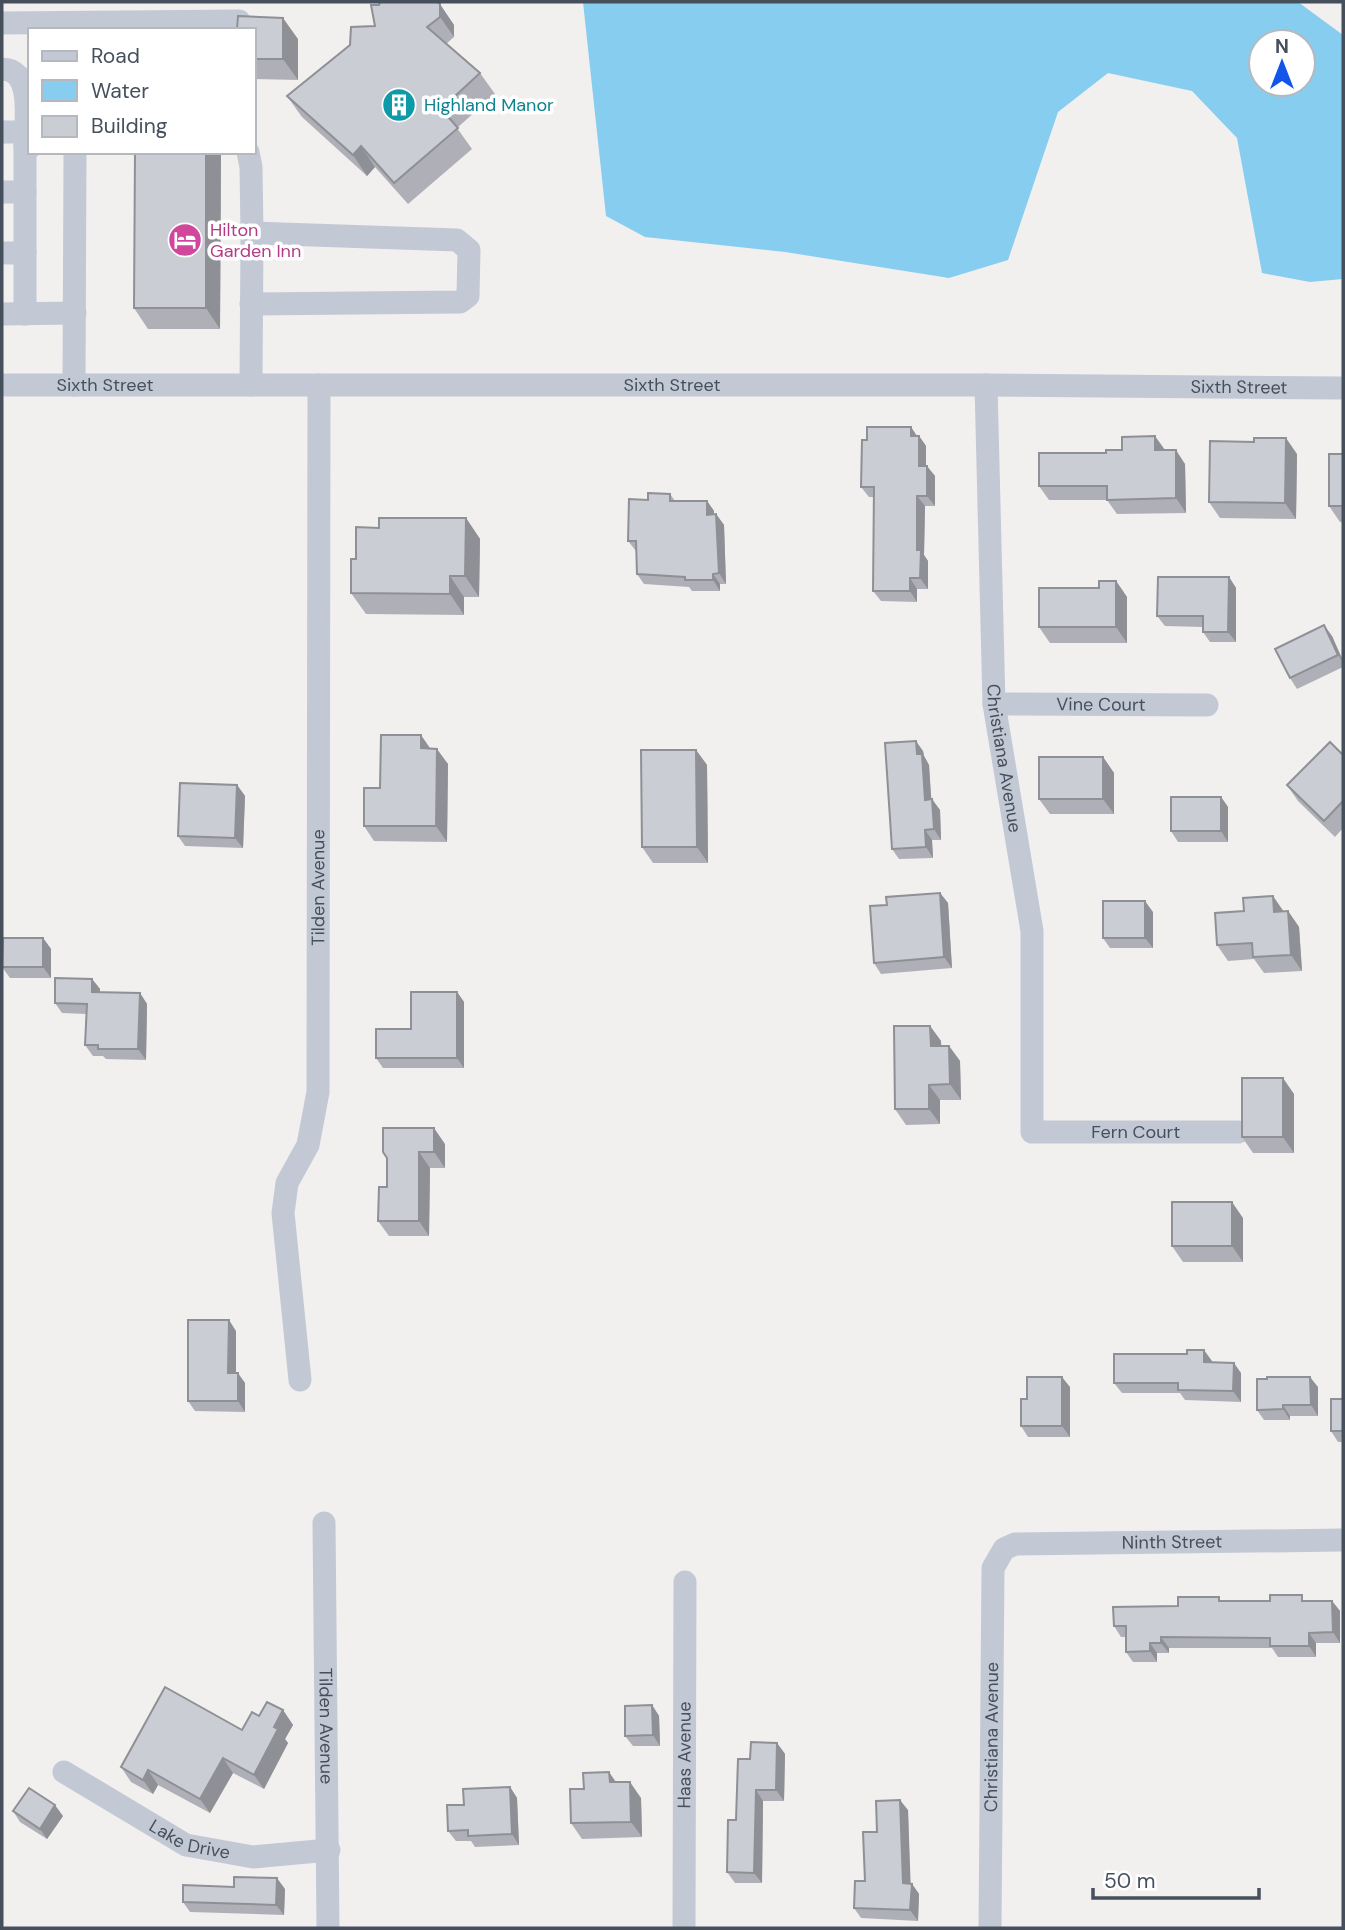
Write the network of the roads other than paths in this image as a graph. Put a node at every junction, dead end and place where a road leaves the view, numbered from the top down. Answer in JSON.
{"nodes":[{"id":1,"x":240,"y":17,"type":"edge"},
{"id":2,"x":2,"y":23,"type":"edge"},
{"id":3,"x":75,"y":26,"type":"edge"},
{"id":4,"x":2,"y":69,"type":"edge"},
{"id":5,"x":2,"y":132,"type":"edge"},
{"id":6,"x":27,"y":142,"type":"edge"},
{"id":7,"x":75,"y":154,"type":"edge"},
{"id":8,"x":248,"y":154,"type":"edge"},
{"id":9,"x":2,"y":192,"type":"edge"},
{"id":10,"x":25,"y":192,"type":"junction"},
{"id":11,"x":252,"y":233,"type":"junction"},
{"id":12,"x":2,"y":253,"type":"edge"},
{"id":13,"x":25,"y":253,"type":"junction"},
{"id":14,"x":251,"y":304,"type":"junction"},
{"id":15,"x":75,"y":313,"type":"junction"},
{"id":16,"x":13,"y":314,"type":"edge"},
{"id":17,"x":2,"y":385,"type":"edge"},
{"id":18,"x":74,"y":385,"type":"junction"},
{"id":19,"x":251,"y":385,"type":"junction"},
{"id":20,"x":319,"y":385,"type":"junction"},
{"id":21,"x":986,"y":385,"type":"junction"},
{"id":22,"x":1343,"y":388,"type":"edge"},
{"id":23,"x":994,"y":704,"type":"junction"},
{"id":24,"x":1207,"y":705,"type":"dead end"},
{"id":25,"x":1032,"y":1132,"type":"joint"},
{"id":26,"x":1238,"y":1132,"type":"dead end"},
{"id":27,"x":300,"y":1380,"type":"dead end"},
{"id":28,"x":324,"y":1523,"type":"dead end"},
{"id":29,"x":1343,"y":1540,"type":"edge"},
{"id":30,"x":1004,"y":1549,"type":"joint"},
{"id":31,"x":685,"y":1582,"type":"dead end"},
{"id":32,"x":64,"y":1772,"type":"dead end"},
{"id":33,"x":329,"y":1850,"type":"junction"},
{"id":34,"x":328,"y":1928,"type":"edge"},
{"id":35,"x":684,"y":1928,"type":"edge"},
{"id":36,"x":990,"y":1928,"type":"edge"}],
"edges":[{"from":1,"to":3,"type":"street"},
{"from":2,"to":3,"type":"street"},
{"from":4,"to":6,"type":"street"},
{"from":5,"to":6,"type":"street"},
{"from":6,"to":10,"type":"street"},
{"from":7,"to":15,"type":"street"},
{"from":8,"to":11,"type":"street"},
{"from":9,"to":10,"type":"street"},
{"from":10,"to":13,"type":"street"},
{"from":11,"to":14,"type":"street"},
{"from":11,"to":14,"type":"street"},
{"from":12,"to":13,"type":"street"},
{"from":13,"to":16,"type":"street"},
{"from":14,"to":19,"type":"street"},
{"from":15,"to":16,"type":"street"},
{"from":15,"to":18,"type":"street"},
{"from":17,"to":18,"type":"street","name":"Sixth Street"},
{"from":18,"to":19,"type":"street","name":"Sixth Street"},
{"from":19,"to":20,"type":"street","name":"Sixth Street"},
{"from":20,"to":21,"type":"street","name":"Sixth Street"},
{"from":20,"to":27,"type":"street","name":"Tilden Avenue"},
{"from":21,"to":22,"type":"street","name":"Sixth Street"},
{"from":21,"to":23,"type":"street","name":"Christiana Avenue"},
{"from":23,"to":24,"type":"street","name":"Vine Court"},
{"from":23,"to":25,"type":"street","name":"Christiana Avenue"},
{"from":25,"to":26,"type":"street","name":"Fern Court"},
{"from":28,"to":33,"type":"street","name":"Tilden Avenue"},
{"from":29,"to":30,"type":"street","name":"Ninth Street"},
{"from":30,"to":36,"type":"street","name":"Christiana Avenue"},
{"from":31,"to":35,"type":"street","name":"Haas Avenue"},
{"from":32,"to":33,"type":"street","name":"Lake Drive"},
{"from":33,"to":34,"type":"street","name":"Tilden Avenue"}]}
